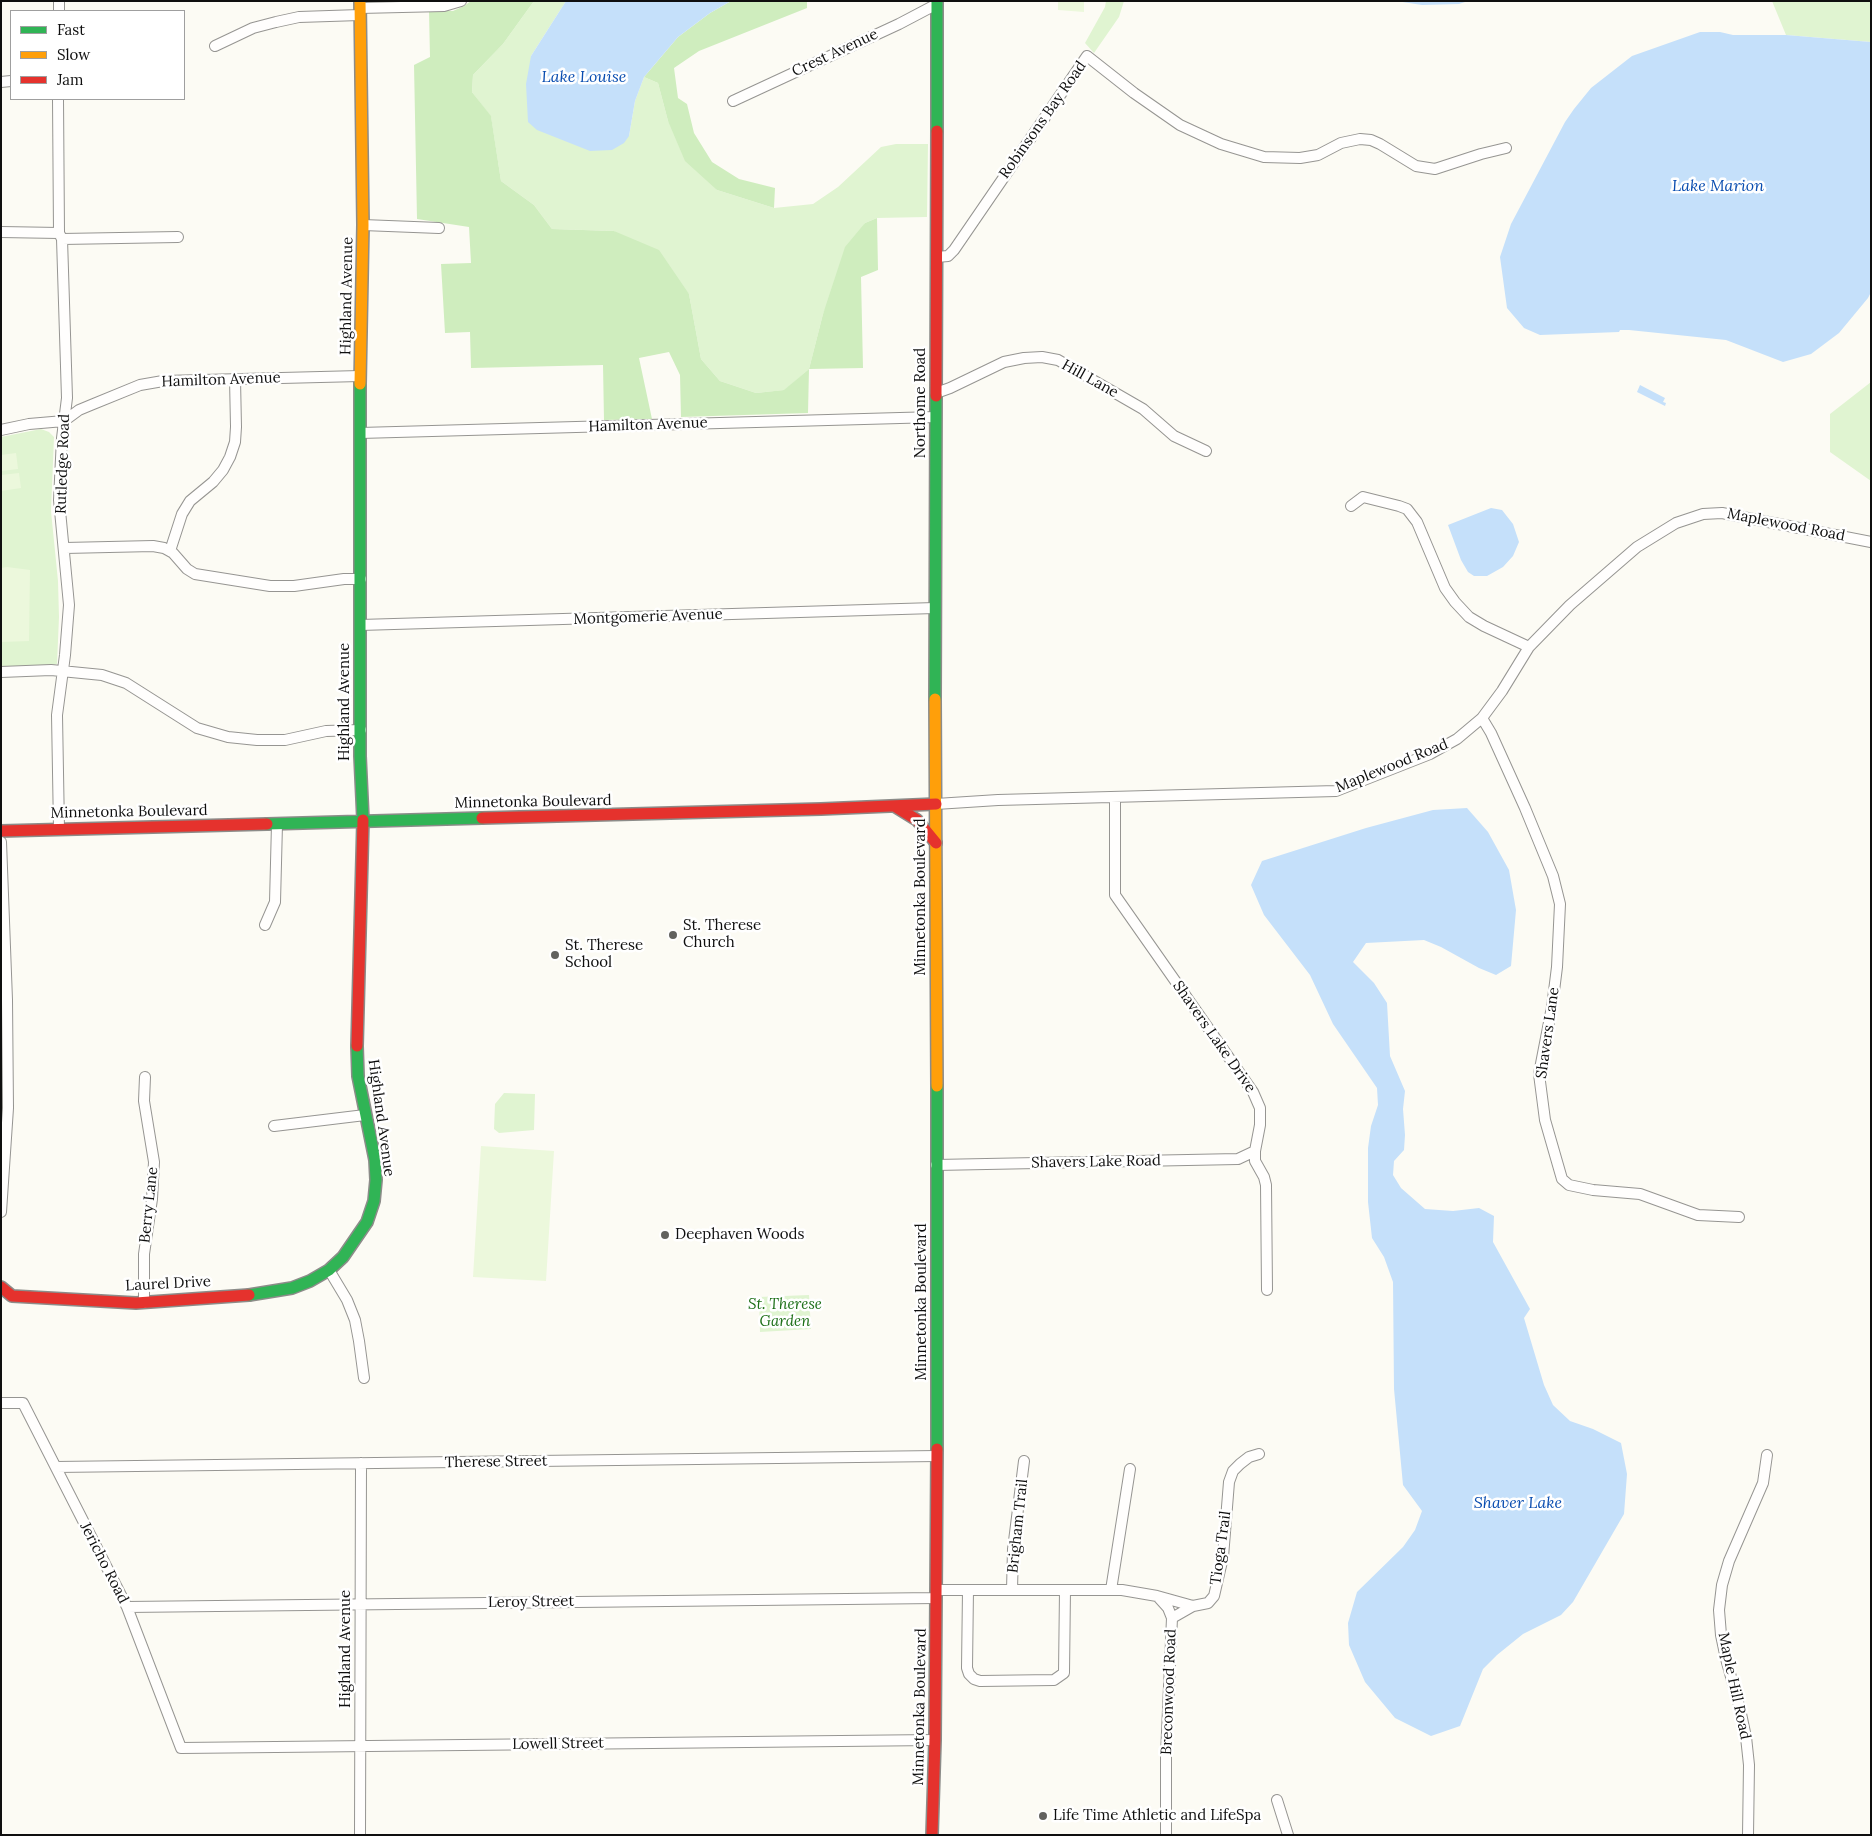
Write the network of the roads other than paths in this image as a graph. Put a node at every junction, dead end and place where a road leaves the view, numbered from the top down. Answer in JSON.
{"nodes":[{"id":1,"x":461,"y":1,"type":"edge"},
{"id":2,"x":937,"y":3,"type":"edge"},
{"id":3,"x":360,"y":8,"type":"edge"},
{"id":4,"x":215,"y":46,"type":"dead end"},
{"id":5,"x":58,"y":100,"type":"edge"},
{"id":6,"x":733,"y":101,"type":"dead end"},
{"id":7,"x":1506,"y":148,"type":"dead end"},
{"id":8,"x":363,"y":225,"type":"junction"},
{"id":9,"x":439,"y":228,"type":"dead end"},
{"id":10,"x":1,"y":232,"type":"edge"},
{"id":11,"x":61,"y":236,"type":"junction"},
{"id":12,"x":178,"y":237,"type":"dead end"},
{"id":13,"x":937,"y":257,"type":"junction"},
{"id":14,"x":360,"y":376,"type":"junction"},
{"id":15,"x":235,"y":378,"type":"junction"},
{"id":16,"x":936,"y":393,"type":"junction"},
{"id":17,"x":936,"y":417,"type":"junction"},
{"id":18,"x":64,"y":421,"type":"junction"},
{"id":19,"x":1,"y":430,"type":"edge"},
{"id":20,"x":360,"y":433,"type":"junction"},
{"id":21,"x":1206,"y":451,"type":"dead end"},
{"id":22,"x":1351,"y":506,"type":"dead end"},
{"id":23,"x":1871,"y":542,"type":"edge"},
{"id":24,"x":64,"y":548,"type":"junction"},
{"id":25,"x":170,"y":551,"type":"junction"},
{"id":26,"x":361,"y":580,"type":"junction"},
{"id":27,"x":935,"y":608,"type":"junction"},
{"id":28,"x":360,"y":625,"type":"junction"},
{"id":29,"x":1528,"y":647,"type":"junction"},
{"id":30,"x":64,"y":671,"type":"junction"},
{"id":31,"x":1,"y":672,"type":"edge"},
{"id":32,"x":1482,"y":718,"type":"junction"},
{"id":33,"x":361,"y":730,"type":"junction"},
{"id":34,"x":1115,"y":798,"type":"junction"},
{"id":35,"x":936,"y":804,"type":"junction"},
{"id":36,"x":896,"y":807,"type":"junction"},
{"id":37,"x":363,"y":821,"type":"junction"},
{"id":38,"x":277,"y":824,"type":"junction"},
{"id":39,"x":59,"y":829,"type":"junction"},
{"id":40,"x":1,"y":831,"type":"edge"},
{"id":41,"x":1,"y":842,"type":"edge"},
{"id":42,"x":936,"y":843,"type":"junction"},
{"id":43,"x":265,"y":925,"type":"dead end"},
{"id":44,"x":145,"y":1077,"type":"dead end"},
{"id":45,"x":364,"y":1115,"type":"junction"},
{"id":46,"x":274,"y":1126,"type":"dead end"},
{"id":47,"x":1254,"y":1151,"type":"junction"},
{"id":48,"x":936,"y":1164,"type":"junction"},
{"id":49,"x":1,"y":1212,"type":"edge"},
{"id":50,"x":1739,"y":1217,"type":"dead end"},
{"id":51,"x":329,"y":1270,"type":"junction"},
{"id":52,"x":3,"y":1289,"type":"edge"},
{"id":53,"x":1267,"y":1290,"type":"dead end"},
{"id":54,"x":144,"y":1303,"type":"junction"},
{"id":55,"x":364,"y":1378,"type":"dead end"},
{"id":56,"x":1,"y":1404,"type":"edge"},
{"id":57,"x":1259,"y":1454,"type":"dead end"},
{"id":58,"x":1767,"y":1455,"type":"dead end"},
{"id":59,"x":937,"y":1456,"type":"junction"},
{"id":60,"x":1024,"y":1461,"type":"dead end"},
{"id":61,"x":361,"y":1463,"type":"junction"},
{"id":62,"x":56,"y":1467,"type":"junction"},
{"id":63,"x":1130,"y":1469,"type":"dead end"},
{"id":64,"x":968,"y":1590,"type":"junction"},
{"id":65,"x":1012,"y":1590,"type":"junction"},
{"id":66,"x":1065,"y":1590,"type":"junction"},
{"id":67,"x":1111,"y":1590,"type":"junction"},
{"id":68,"x":936,"y":1594,"type":"junction"},
{"id":69,"x":1157,"y":1596,"type":"junction"},
{"id":70,"x":361,"y":1604,"type":"junction"},
{"id":71,"x":1193,"y":1606,"type":"junction"},
{"id":72,"x":127,"y":1607,"type":"junction"},
{"id":73,"x":1172,"y":1618,"type":"junction"},
{"id":74,"x":935,"y":1740,"type":"junction"},
{"id":75,"x":361,"y":1746,"type":"junction"},
{"id":76,"x":181,"y":1748,"type":"joint"},
{"id":77,"x":1277,"y":1800,"type":"dead end"},
{"id":78,"x":360,"y":1835,"type":"edge"},
{"id":79,"x":932,"y":1835,"type":"edge"},
{"id":80,"x":1166,"y":1835,"type":"edge"},
{"id":81,"x":1288,"y":1835,"type":"edge"},
{"id":82,"x":1748,"y":1835,"type":"edge"}],
"edges":[{"from":1,"to":3,"type":"street"},
{"from":2,"to":6,"type":"street","name":"Crest Avenue"},
{"from":2,"to":13,"type":"street","name":"Northome Road"},
{"from":3,"to":4,"type":"street"},
{"from":3,"to":8,"type":"street","name":"Highland Avenue"},
{"from":5,"to":11,"type":"street","name":"Rutledge Road"},
{"from":7,"to":13,"type":"street","name":"Robinsons Bay Road"},
{"from":8,"to":9,"type":"street"},
{"from":8,"to":14,"type":"street","name":"Highland Avenue"},
{"from":10,"to":11,"type":"street"},
{"from":11,"to":12,"type":"street"},
{"from":11,"to":18,"type":"street","name":"Rutledge Road"},
{"from":13,"to":16,"type":"street","name":"Northome Road"},
{"from":14,"to":15,"type":"street","name":"Hamilton Avenue"},
{"from":14,"to":20,"type":"street","name":"Highland Avenue"},
{"from":15,"to":18,"type":"street","name":"Hamilton Avenue"},
{"from":15,"to":25,"type":"street"},
{"from":16,"to":17,"type":"street","name":"Northome Road"},
{"from":16,"to":21,"type":"street","name":"Hill Lane"},
{"from":17,"to":20,"type":"street","name":"Hamilton Avenue"},
{"from":17,"to":27,"type":"street","name":"Northome Road"},
{"from":18,"to":19,"type":"street","name":"Hamilton Avenue"},
{"from":18,"to":24,"type":"street","name":"Rutledge Road"},
{"from":20,"to":26,"type":"street","name":"Highland Avenue"},
{"from":22,"to":29,"type":"street"},
{"from":23,"to":29,"type":"street","name":"Maplewood Road"},
{"from":24,"to":25,"type":"street"},
{"from":24,"to":30,"type":"street","name":"Rutledge Road"},
{"from":25,"to":26,"type":"street"},
{"from":26,"to":28,"type":"street","name":"Highland Avenue"},
{"from":27,"to":28,"type":"street","name":"Montgomerie Avenue"},
{"from":27,"to":35,"type":"street","name":"Northome Road"},
{"from":28,"to":33,"type":"street","name":"Highland Avenue"},
{"from":29,"to":32,"type":"street","name":"Maplewood Road"},
{"from":30,"to":31,"type":"street"},
{"from":30,"to":33,"type":"street"},
{"from":30,"to":39,"type":"street","name":"Rutledge Road"},
{"from":32,"to":34,"type":"street","name":"Maplewood Road"},
{"from":32,"to":50,"type":"street","name":"Shavers Lane"},
{"from":33,"to":37,"type":"street","name":"Highland Avenue"},
{"from":34,"to":35,"type":"street","name":"Maplewood Road"},
{"from":34,"to":47,"type":"street","name":"Shavers Lake Drive"},
{"from":35,"to":36,"type":"street","name":"Minnetonka Boulevard"},
{"from":35,"to":42,"type":"street","name":"Minnetonka Boulevard"},
{"from":36,"to":37,"type":"street","name":"Minnetonka Boulevard"},
{"from":36,"to":42,"type":"street"},
{"from":37,"to":38,"type":"street","name":"Minnetonka Boulevard"},
{"from":37,"to":45,"type":"street","name":"Highland Avenue"},
{"from":38,"to":39,"type":"street","name":"Minnetonka Boulevard"},
{"from":38,"to":43,"type":"street"},
{"from":39,"to":40,"type":"street","name":"Minnetonka Boulevard"},
{"from":41,"to":49,"type":"street"},
{"from":42,"to":48,"type":"street","name":"Minnetonka Boulevard"},
{"from":44,"to":54,"type":"street","name":"Berry Lane"},
{"from":45,"to":46,"type":"street"},
{"from":45,"to":51,"type":"street","name":"Highland Avenue"},
{"from":47,"to":48,"type":"street","name":"Shavers Lake Road"},
{"from":47,"to":53,"type":"street"},
{"from":48,"to":59,"type":"street","name":"Minnetonka Boulevard"},
{"from":51,"to":54,"type":"street","name":"Laurel Drive"},
{"from":51,"to":55,"type":"street"},
{"from":52,"to":54,"type":"street","name":"Laurel Drive"},
{"from":56,"to":62,"type":"street","name":"Jericho Road"},
{"from":57,"to":71,"type":"street","name":"Tioga Trail"},
{"from":58,"to":82,"type":"street","name":"Maple Hill Road"},
{"from":59,"to":61,"type":"street","name":"Therese Street"},
{"from":59,"to":68,"type":"street","name":"Minnetonka Boulevard"},
{"from":60,"to":65,"type":"street","name":"Brigham Trail"},
{"from":61,"to":62,"type":"street","name":"Therese Street"},
{"from":61,"to":70,"type":"street","name":"Highland Avenue"},
{"from":62,"to":72,"type":"street","name":"Jericho Road"},
{"from":63,"to":67,"type":"street"},
{"from":64,"to":65,"type":"street"},
{"from":64,"to":66,"type":"street"},
{"from":64,"to":68,"type":"street"},
{"from":65,"to":66,"type":"street"},
{"from":66,"to":67,"type":"street"},
{"from":67,"to":69,"type":"street"},
{"from":68,"to":70,"type":"street","name":"Leroy Street"},
{"from":68,"to":74,"type":"street","name":"Minnetonka Boulevard"},
{"from":69,"to":71,"type":"street"},
{"from":69,"to":73,"type":"street","name":"Breconwood Road"},
{"from":70,"to":72,"type":"street","name":"Leroy Street"},
{"from":70,"to":75,"type":"street","name":"Highland Avenue"},
{"from":71,"to":73,"type":"street"},
{"from":72,"to":76,"type":"street","name":"Jericho Road"},
{"from":73,"to":80,"type":"street","name":"Breconwood Road"},
{"from":74,"to":75,"type":"street","name":"Lowell Street"},
{"from":74,"to":79,"type":"street","name":"Minnetonka Boulevard"},
{"from":75,"to":76,"type":"street","name":"Lowell Street"},
{"from":75,"to":78,"type":"street","name":"Highland Avenue"},
{"from":77,"to":81,"type":"street"}]}
